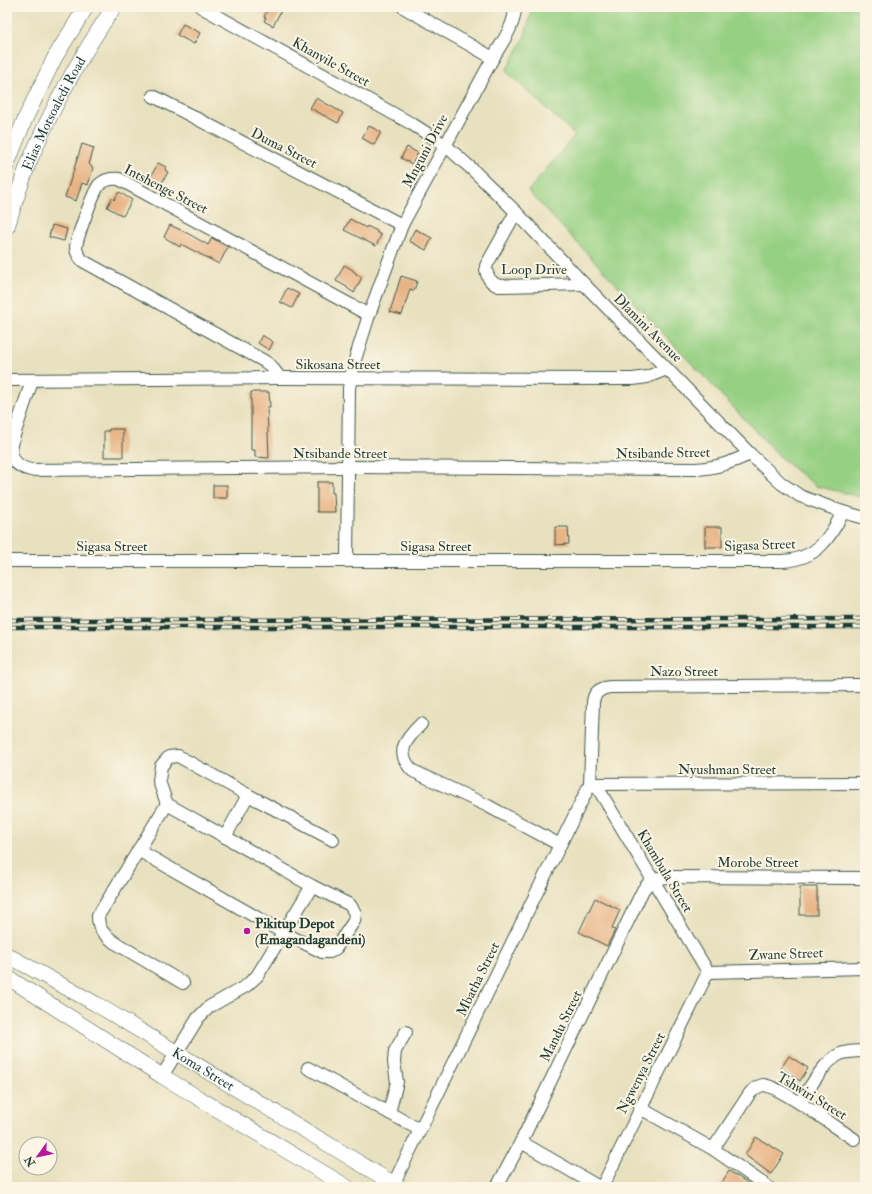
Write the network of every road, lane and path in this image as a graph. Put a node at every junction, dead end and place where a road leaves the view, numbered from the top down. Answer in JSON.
{"nodes":[{"id":1,"x":86,"y":7,"type":"edge"},
{"id":2,"x":114,"y":7,"type":"edge"},
{"id":3,"x":201,"y":7,"type":"edge"},
{"id":4,"x":403,"y":7,"type":"edge"},
{"id":5,"x":515,"y":7,"type":"edge"},
{"id":6,"x":492,"y":58,"type":"junction"},
{"id":7,"x":154,"y":96,"type":"dead end"},
{"id":8,"x":445,"y":145,"type":"junction"},
{"id":9,"x":7,"y":164,"type":"edge"},
{"id":10,"x":516,"y":212,"type":"junction"},
{"id":11,"x":402,"y":225,"type":"junction"},
{"id":12,"x":7,"y":227,"type":"edge"},
{"id":13,"x":584,"y":284,"type":"junction"},
{"id":14,"x":369,"y":315,"type":"junction"},
{"id":15,"x":668,"y":369,"type":"junction"},
{"id":16,"x":280,"y":378,"type":"junction"},
{"id":17,"x":350,"y":379,"type":"junction"},
{"id":18,"x":7,"y":380,"type":"edge"},
{"id":19,"x":32,"y":381,"type":"junction"},
{"id":20,"x":750,"y":454,"type":"junction"},
{"id":21,"x":348,"y":467,"type":"junction"},
{"id":22,"x":843,"y":512,"type":"junction"},
{"id":23,"x":865,"y":518,"type":"edge"},
{"id":24,"x":347,"y":560,"type":"junction"},
{"id":25,"x":7,"y":561,"type":"edge"},
{"id":26,"x":865,"y":685,"type":"edge"},
{"id":27,"x":421,"y":724,"type":"dead end"},
{"id":28,"x":865,"y":783,"type":"edge"},
{"id":29,"x":593,"y":784,"type":"junction"},
{"id":30,"x":248,"y":795,"type":"junction"},
{"id":31,"x":167,"y":804,"type":"junction"},
{"id":32,"x":225,"y":837,"type":"junction"},
{"id":33,"x":333,"y":840,"type":"dead end"},
{"id":34,"x":560,"y":845,"type":"junction"},
{"id":35,"x":138,"y":850,"type":"junction"},
{"id":36,"x":865,"y":878,"type":"edge"},
{"id":37,"x":652,"y":879,"type":"junction"},
{"id":38,"x":312,"y":886,"type":"junction"},
{"id":39,"x":284,"y":933,"type":"junction"},
{"id":40,"x":7,"y":955,"type":"edge"},
{"id":41,"x":865,"y":968,"type":"edge"},
{"id":42,"x":708,"y":972,"type":"junction"},
{"id":43,"x":7,"y":977,"type":"edge"},
{"id":44,"x":183,"y":983,"type":"dead end"},
{"id":45,"x":406,"y":1032,"type":"dead end"},
{"id":46,"x":865,"y":1051,"type":"edge"},
{"id":47,"x":176,"y":1052,"type":"junction"},
{"id":48,"x":308,"y":1068,"type":"dead end"},
{"id":49,"x":162,"y":1076,"type":"junction"},
{"id":50,"x":800,"y":1103,"type":"junction"},
{"id":51,"x":640,"y":1108,"type":"junction"},
{"id":52,"x":389,"y":1113,"type":"junction"},
{"id":53,"x":420,"y":1130,"type":"junction"},
{"id":54,"x":854,"y":1139,"type":"dead end"},
{"id":55,"x":521,"y":1142,"type":"junction"},
{"id":56,"x":713,"y":1149,"type":"junction"},
{"id":57,"x":395,"y":1186,"type":"edge"},
{"id":58,"x":347,"y":1187,"type":"edge"},
{"id":59,"x":497,"y":1187,"type":"edge"},
{"id":60,"x":600,"y":1187,"type":"edge"},
{"id":61,"x":768,"y":1187,"type":"edge"}],
"edges":[{"from":1,"to":9,"type":"main road","name":"Elias Motsoaledi Road"},
{"from":2,"to":12,"type":"main road","name":"Elias Motsoaledi Road"},
{"from":3,"to":8,"type":"street","name":"Khanyile Street"},
{"from":4,"to":6,"type":"street"},
{"from":5,"to":6,"type":"street","name":"Mnguni Drive"},
{"from":6,"to":8,"type":"street","name":"Mnguni Drive"},
{"from":7,"to":11,"type":"street","name":"Duma Street"},
{"from":8,"to":10,"type":"street","name":"Dlamini Avenue"},
{"from":8,"to":11,"type":"street","name":"Mnguni Drive"},
{"from":10,"to":13,"type":"street","name":"Dlamini Avenue"},
{"from":10,"to":13,"type":"street","name":"Loop Drive"},
{"from":11,"to":14,"type":"street","name":"Mnguni Drive"},
{"from":13,"to":15,"type":"street","name":"Dlamini Avenue"},
{"from":14,"to":16,"type":"street","name":"Intshenge Street"},
{"from":14,"to":17,"type":"street","name":"Mnguni Drive"},
{"from":15,"to":17,"type":"street","name":"Sikosana Street"},
{"from":15,"to":20,"type":"street","name":"Dlamini Avenue"},
{"from":16,"to":17,"type":"street","name":"Sikosana Street"},
{"from":16,"to":19,"type":"street","name":"Sikosana Street"},
{"from":17,"to":21,"type":"street","name":"Mnguni Drive"},
{"from":18,"to":19,"type":"street","name":"Sikosana Street"},
{"from":19,"to":21,"type":"street","name":"Ntsibande Street"},
{"from":20,"to":21,"type":"street","name":"Ntsibande Street"},
{"from":20,"to":22,"type":"street","name":"Dlamini Avenue"},
{"from":21,"to":24,"type":"street","name":"Mnguni Drive"},
{"from":22,"to":23,"type":"street","name":"Dlamini Avenue"},
{"from":22,"to":24,"type":"street","name":"Sigasa Street"},
{"from":24,"to":25,"type":"street","name":"Sigasa Street"},
{"from":26,"to":29,"type":"street","name":"Nazo Street"},
{"from":27,"to":34,"type":"street"},
{"from":28,"to":29,"type":"street","name":"Nyushman Street"},
{"from":29,"to":34,"type":"street","name":"Mbatha Street"},
{"from":29,"to":37,"type":"street","name":"Khambula Street"},
{"from":30,"to":31,"type":"street"},
{"from":30,"to":32,"type":"street"},
{"from":30,"to":33,"type":"street"},
{"from":31,"to":32,"type":"street"},
{"from":31,"to":35,"type":"street"},
{"from":32,"to":38,"type":"street"},
{"from":34,"to":53,"type":"street","name":"Mbatha Street"},
{"from":35,"to":39,"type":"street"},
{"from":35,"to":44,"type":"street"},
{"from":36,"to":37,"type":"street","name":"Morobe Street"},
{"from":37,"to":42,"type":"street","name":"Khambula Street"},
{"from":37,"to":55,"type":"street","name":"Mandu Street"},
{"from":38,"to":39,"type":"street"},
{"from":38,"to":39,"type":"street"},
{"from":39,"to":47,"type":"street"},
{"from":40,"to":47,"type":"main road","name":"Koma Street"},
{"from":41,"to":42,"type":"street","name":"Zwane Street"},
{"from":42,"to":51,"type":"street","name":"Ngwenya Street"},
{"from":43,"to":49,"type":"main road","name":"Koma Street"},
{"from":45,"to":52,"type":"street"},
{"from":46,"to":50,"type":"street"},
{"from":47,"to":49,"type":"street"},
{"from":47,"to":57,"type":"main road","name":"Koma Street"},
{"from":48,"to":52,"type":"street"},
{"from":49,"to":58,"type":"main road","name":"Koma Street"},
{"from":50,"to":54,"type":"street","name":"Tshwiri Street"},
{"from":50,"to":56,"type":"street","name":"Tshwiri Street"},
{"from":51,"to":56,"type":"street"},
{"from":51,"to":60,"type":"street","name":"Ngwenya Street"},
{"from":52,"to":53,"type":"street"},
{"from":53,"to":57,"type":"street","name":"Mbatha Street"},
{"from":55,"to":59,"type":"street","name":"Mandu Street"},
{"from":55,"to":60,"type":"street"},
{"from":56,"to":61,"type":"street"}]}
